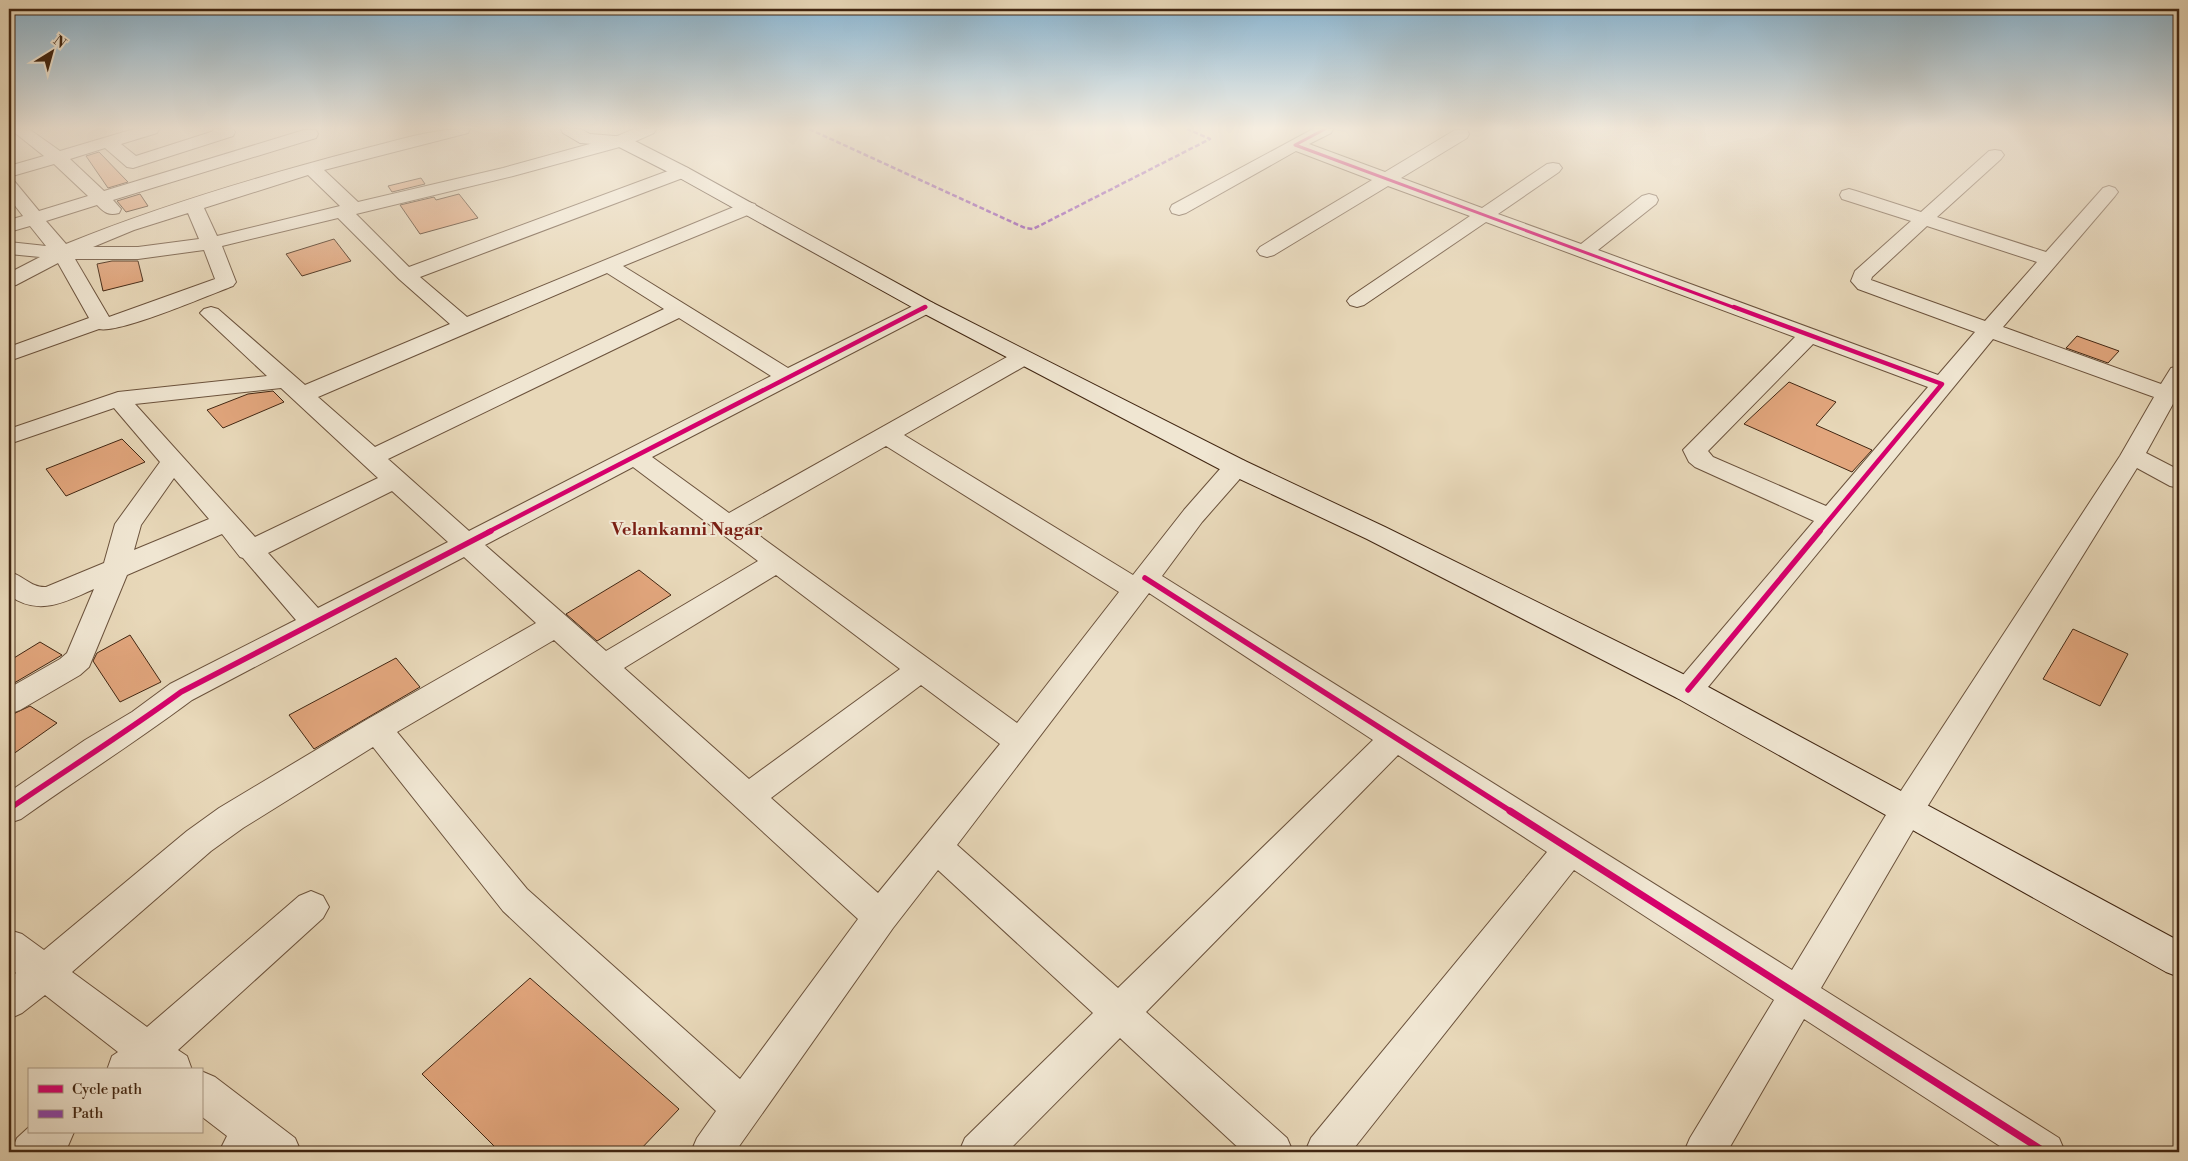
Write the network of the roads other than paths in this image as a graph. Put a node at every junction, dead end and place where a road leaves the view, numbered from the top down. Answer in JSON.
{"nodes":[{"id":1,"x":86,"y":183,"type":"edge"},
{"id":2,"x":161,"y":183,"type":"edge"},
{"id":3,"x":261,"y":183,"type":"edge"},
{"id":4,"x":324,"y":183,"type":"edge"},
{"id":5,"x":460,"y":183,"type":"edge"},
{"id":6,"x":652,"y":183,"type":"edge"},
{"id":7,"x":702,"y":183,"type":"edge"},
{"id":8,"x":1227,"y":183,"type":"edge"},
{"id":9,"x":1380,"y":183,"type":"edge"},
{"id":10,"x":1398,"y":183,"type":"edge"},
{"id":11,"x":1532,"y":183,"type":"edge"},
{"id":12,"x":1963,"y":183,"type":"edge"},
{"id":13,"x":9,"y":186,"type":"edge"},
{"id":14,"x":2109,"y":192,"type":"dead end"},
{"id":15,"x":1849,"y":195,"type":"dead end"},
{"id":16,"x":102,"y":198,"type":"junction"},
{"id":17,"x":1649,"y":200,"type":"dead end"},
{"id":18,"x":193,"y":204,"type":"junction"},
{"id":19,"x":748,"y":208,"type":"junction"},
{"id":20,"x":1179,"y":209,"type":"dead end"},
{"id":21,"x":348,"y":210,"type":"junction"},
{"id":22,"x":1486,"y":216,"type":"junction"},
{"id":23,"x":33,"y":219,"type":"junction"},
{"id":24,"x":1922,"y":219,"type":"junction"},
{"id":25,"x":9,"y":226,"type":"edge"},
{"id":26,"x":127,"y":226,"type":"junction"},
{"id":27,"x":211,"y":243,"type":"junction"},
{"id":28,"x":9,"y":248,"type":"edge"},
{"id":29,"x":1267,"y":251,"type":"dead end"},
{"id":30,"x":1583,"y":252,"type":"junction"},
{"id":31,"x":62,"y":253,"type":"junction"},
{"id":32,"x":2050,"y":260,"type":"junction"},
{"id":33,"x":608,"y":265,"type":"junction"},
{"id":34,"x":406,"y":275,"type":"junction"},
{"id":35,"x":9,"y":281,"type":"edge"},
{"id":36,"x":1357,"y":301,"type":"dead end"},
{"id":37,"x":926,"y":307,"type":"junction"},
{"id":38,"x":679,"y":310,"type":"junction"},
{"id":39,"x":211,"y":313,"type":"dead end"},
{"id":40,"x":101,"y":321,"type":"junction"},
{"id":41,"x":465,"y":326,"type":"junction"},
{"id":42,"x":1988,"y":330,"type":"junction"},
{"id":43,"x":1810,"y":335,"type":"junction"},
{"id":44,"x":9,"y":354,"type":"edge"},
{"id":45,"x":1022,"y":358,"type":"junction"},
{"id":46,"x":787,"y":377,"type":"junction"},
{"id":47,"x":1942,"y":384,"type":"junction"},
{"id":48,"x":2173,"y":384,"type":"edge"},
{"id":49,"x":294,"y":388,"type":"junction"},
{"id":50,"x":118,"y":399,"type":"junction"},
{"id":51,"x":886,"y":436,"type":"junction"},
{"id":52,"x":9,"y":437,"type":"edge"},
{"id":53,"x":634,"y":456,"type":"junction"},
{"id":54,"x":2132,"y":456,"type":"junction"},
{"id":55,"x":371,"y":458,"type":"junction"},
{"id":56,"x":173,"y":462,"type":"junction"},
{"id":57,"x":1236,"y":468,"type":"junction"},
{"id":58,"x":396,"y":480,"type":"junction"},
{"id":59,"x":2179,"y":480,"type":"edge"},
{"id":60,"x":1831,"y":518,"type":"junction"},
{"id":61,"x":226,"y":522,"type":"junction"},
{"id":62,"x":728,"y":525,"type":"junction"},
{"id":63,"x":465,"y":543,"type":"junction"},
{"id":64,"x":249,"y":551,"type":"junction"},
{"id":65,"x":777,"y":562,"type":"junction"},
{"id":66,"x":116,"y":569,"type":"junction"},
{"id":67,"x":9,"y":581,"type":"edge"},
{"id":68,"x":1140,"y":584,"type":"junction"},
{"id":69,"x":313,"y":621,"type":"junction"},
{"id":70,"x":556,"y":625,"type":"junction"},
{"id":71,"x":603,"y":667,"type":"junction"},
{"id":72,"x":921,"y":669,"type":"junction"},
{"id":73,"x":1688,"y":690,"type":"junction"},
{"id":74,"x":9,"y":702,"type":"edge"},
{"id":75,"x":377,"y":729,"type":"junction"},
{"id":76,"x":1395,"y":738,"type":"junction"},
{"id":77,"x":1020,"y":742,"type":"junction"},
{"id":78,"x":747,"y":798,"type":"junction"},
{"id":79,"x":9,"y":809,"type":"edge"},
{"id":80,"x":1907,"y":810,"type":"junction"},
{"id":81,"x":936,"y":847,"type":"junction"},
{"id":82,"x":1570,"y":850,"type":"junction"},
{"id":83,"x":310,"y":907,"type":"dead end"},
{"id":84,"x":880,"y":917,"type":"junction"},
{"id":85,"x":9,"y":946,"type":"edge"},
{"id":86,"x":2179,"y":960,"type":"edge"},
{"id":87,"x":44,"y":973,"type":"junction"},
{"id":88,"x":1798,"y":995,"type":"junction"},
{"id":89,"x":9,"y":1001,"type":"edge"},
{"id":90,"x":1120,"y":1012,"type":"junction"},
{"id":91,"x":148,"y":1063,"type":"edge"},
{"id":92,"x":202,"y":1093,"type":"edge"},
{"id":93,"x":743,"y":1108,"type":"junction"},
{"id":94,"x":52,"y":1134,"type":"edge"},
{"id":95,"x":259,"y":1146,"type":"edge"},
{"id":96,"x":31,"y":1152,"type":"edge"},
{"id":97,"x":711,"y":1152,"type":"edge"},
{"id":98,"x":979,"y":1152,"type":"edge"},
{"id":99,"x":1274,"y":1152,"type":"edge"},
{"id":100,"x":1325,"y":1152,"type":"edge"},
{"id":101,"x":1704,"y":1152,"type":"edge"},
{"id":102,"x":2045,"y":1152,"type":"edge"}],
"edges":[{"from":1,"to":16,"type":"street"},
{"from":2,"to":16,"type":"street"},
{"from":3,"to":18,"type":"street"},
{"from":4,"to":21,"type":"street"},
{"from":5,"to":21,"type":"street"},
{"from":6,"to":34,"type":"street"},
{"from":7,"to":19,"type":"street"},
{"from":8,"to":20,"type":"street"},
{"from":9,"to":29,"type":"street"},
{"from":10,"to":22,"type":"street"},
{"from":11,"to":22,"type":"street"},
{"from":12,"to":24,"type":"street"},
{"from":13,"to":23,"type":"street"},
{"from":14,"to":32,"type":"street"},
{"from":15,"to":24,"type":"street"},
{"from":16,"to":23,"type":"street"},
{"from":16,"to":26,"type":"street"},
{"from":17,"to":30,"type":"street"},
{"from":18,"to":26,"type":"street"},
{"from":18,"to":27,"type":"street"},
{"from":19,"to":33,"type":"street"},
{"from":19,"to":37,"type":"street"},
{"from":21,"to":27,"type":"street"},
{"from":21,"to":34,"type":"street"},
{"from":22,"to":30,"type":"street"},
{"from":22,"to":36,"type":"street"},
{"from":23,"to":25,"type":"street"},
{"from":23,"to":31,"type":"street"},
{"from":24,"to":32,"type":"street"},
{"from":24,"to":42,"type":"street"},
{"from":26,"to":31,"type":"street"},
{"from":27,"to":31,"type":"street"},
{"from":27,"to":40,"type":"street"},
{"from":28,"to":31,"type":"street"},
{"from":30,"to":43,"type":"street"},
{"from":31,"to":35,"type":"street"},
{"from":31,"to":40,"type":"street"},
{"from":32,"to":42,"type":"street"},
{"from":33,"to":38,"type":"street"},
{"from":33,"to":41,"type":"street"},
{"from":34,"to":41,"type":"street"},
{"from":37,"to":45,"type":"street"},
{"from":37,"to":46,"type":"street"},
{"from":38,"to":46,"type":"street"},
{"from":38,"to":55,"type":"street"},
{"from":39,"to":49,"type":"street"},
{"from":40,"to":44,"type":"street"},
{"from":41,"to":49,"type":"street"},
{"from":42,"to":47,"type":"street"},
{"from":42,"to":48,"type":"street"},
{"from":43,"to":47,"type":"street"},
{"from":43,"to":60,"type":"street"},
{"from":45,"to":51,"type":"street"},
{"from":45,"to":57,"type":"street"},
{"from":46,"to":53,"type":"street"},
{"from":47,"to":60,"type":"street"},
{"from":48,"to":54,"type":"street"},
{"from":49,"to":50,"type":"street"},
{"from":49,"to":55,"type":"street"},
{"from":50,"to":52,"type":"street"},
{"from":50,"to":56,"type":"street"},
{"from":51,"to":62,"type":"street"},
{"from":51,"to":68,"type":"street"},
{"from":53,"to":62,"type":"street"},
{"from":53,"to":63,"type":"street"},
{"from":54,"to":59,"type":"street"},
{"from":54,"to":80,"type":"street"},
{"from":55,"to":58,"type":"street"},
{"from":56,"to":61,"type":"street"},
{"from":56,"to":66,"type":"street"},
{"from":57,"to":68,"type":"street"},
{"from":57,"to":73,"type":"street"},
{"from":58,"to":63,"type":"street"},
{"from":58,"to":64,"type":"street"},
{"from":60,"to":73,"type":"street"},
{"from":61,"to":64,"type":"street"},
{"from":61,"to":66,"type":"street"},
{"from":62,"to":65,"type":"street"},
{"from":63,"to":69,"type":"street"},
{"from":63,"to":70,"type":"street"},
{"from":64,"to":69,"type":"street"},
{"from":65,"to":71,"type":"street"},
{"from":65,"to":72,"type":"street"},
{"from":66,"to":67,"type":"street"},
{"from":66,"to":74,"type":"street"},
{"from":68,"to":76,"type":"street"},
{"from":68,"to":77,"type":"street"},
{"from":69,"to":79,"type":"street"},
{"from":70,"to":71,"type":"street"},
{"from":70,"to":75,"type":"street"},
{"from":71,"to":78,"type":"street"},
{"from":72,"to":77,"type":"street"},
{"from":72,"to":78,"type":"street"},
{"from":73,"to":80,"type":"street"},
{"from":75,"to":87,"type":"street"},
{"from":75,"to":93,"type":"street"},
{"from":76,"to":82,"type":"street"},
{"from":76,"to":90,"type":"street"},
{"from":77,"to":81,"type":"street"},
{"from":78,"to":84,"type":"street"},
{"from":80,"to":86,"type":"street"},
{"from":80,"to":88,"type":"street"},
{"from":81,"to":84,"type":"street"},
{"from":81,"to":90,"type":"street"},
{"from":82,"to":88,"type":"street"},
{"from":82,"to":100,"type":"street"},
{"from":83,"to":91,"type":"street"},
{"from":84,"to":93,"type":"street"},
{"from":85,"to":87,"type":"street"},
{"from":87,"to":89,"type":"street"},
{"from":87,"to":91,"type":"street"},
{"from":88,"to":101,"type":"street"},
{"from":88,"to":102,"type":"street"},
{"from":90,"to":98,"type":"street"},
{"from":90,"to":99,"type":"street"},
{"from":92,"to":95,"type":"street"},
{"from":93,"to":97,"type":"street"},
{"from":94,"to":96,"type":"street"}]}
